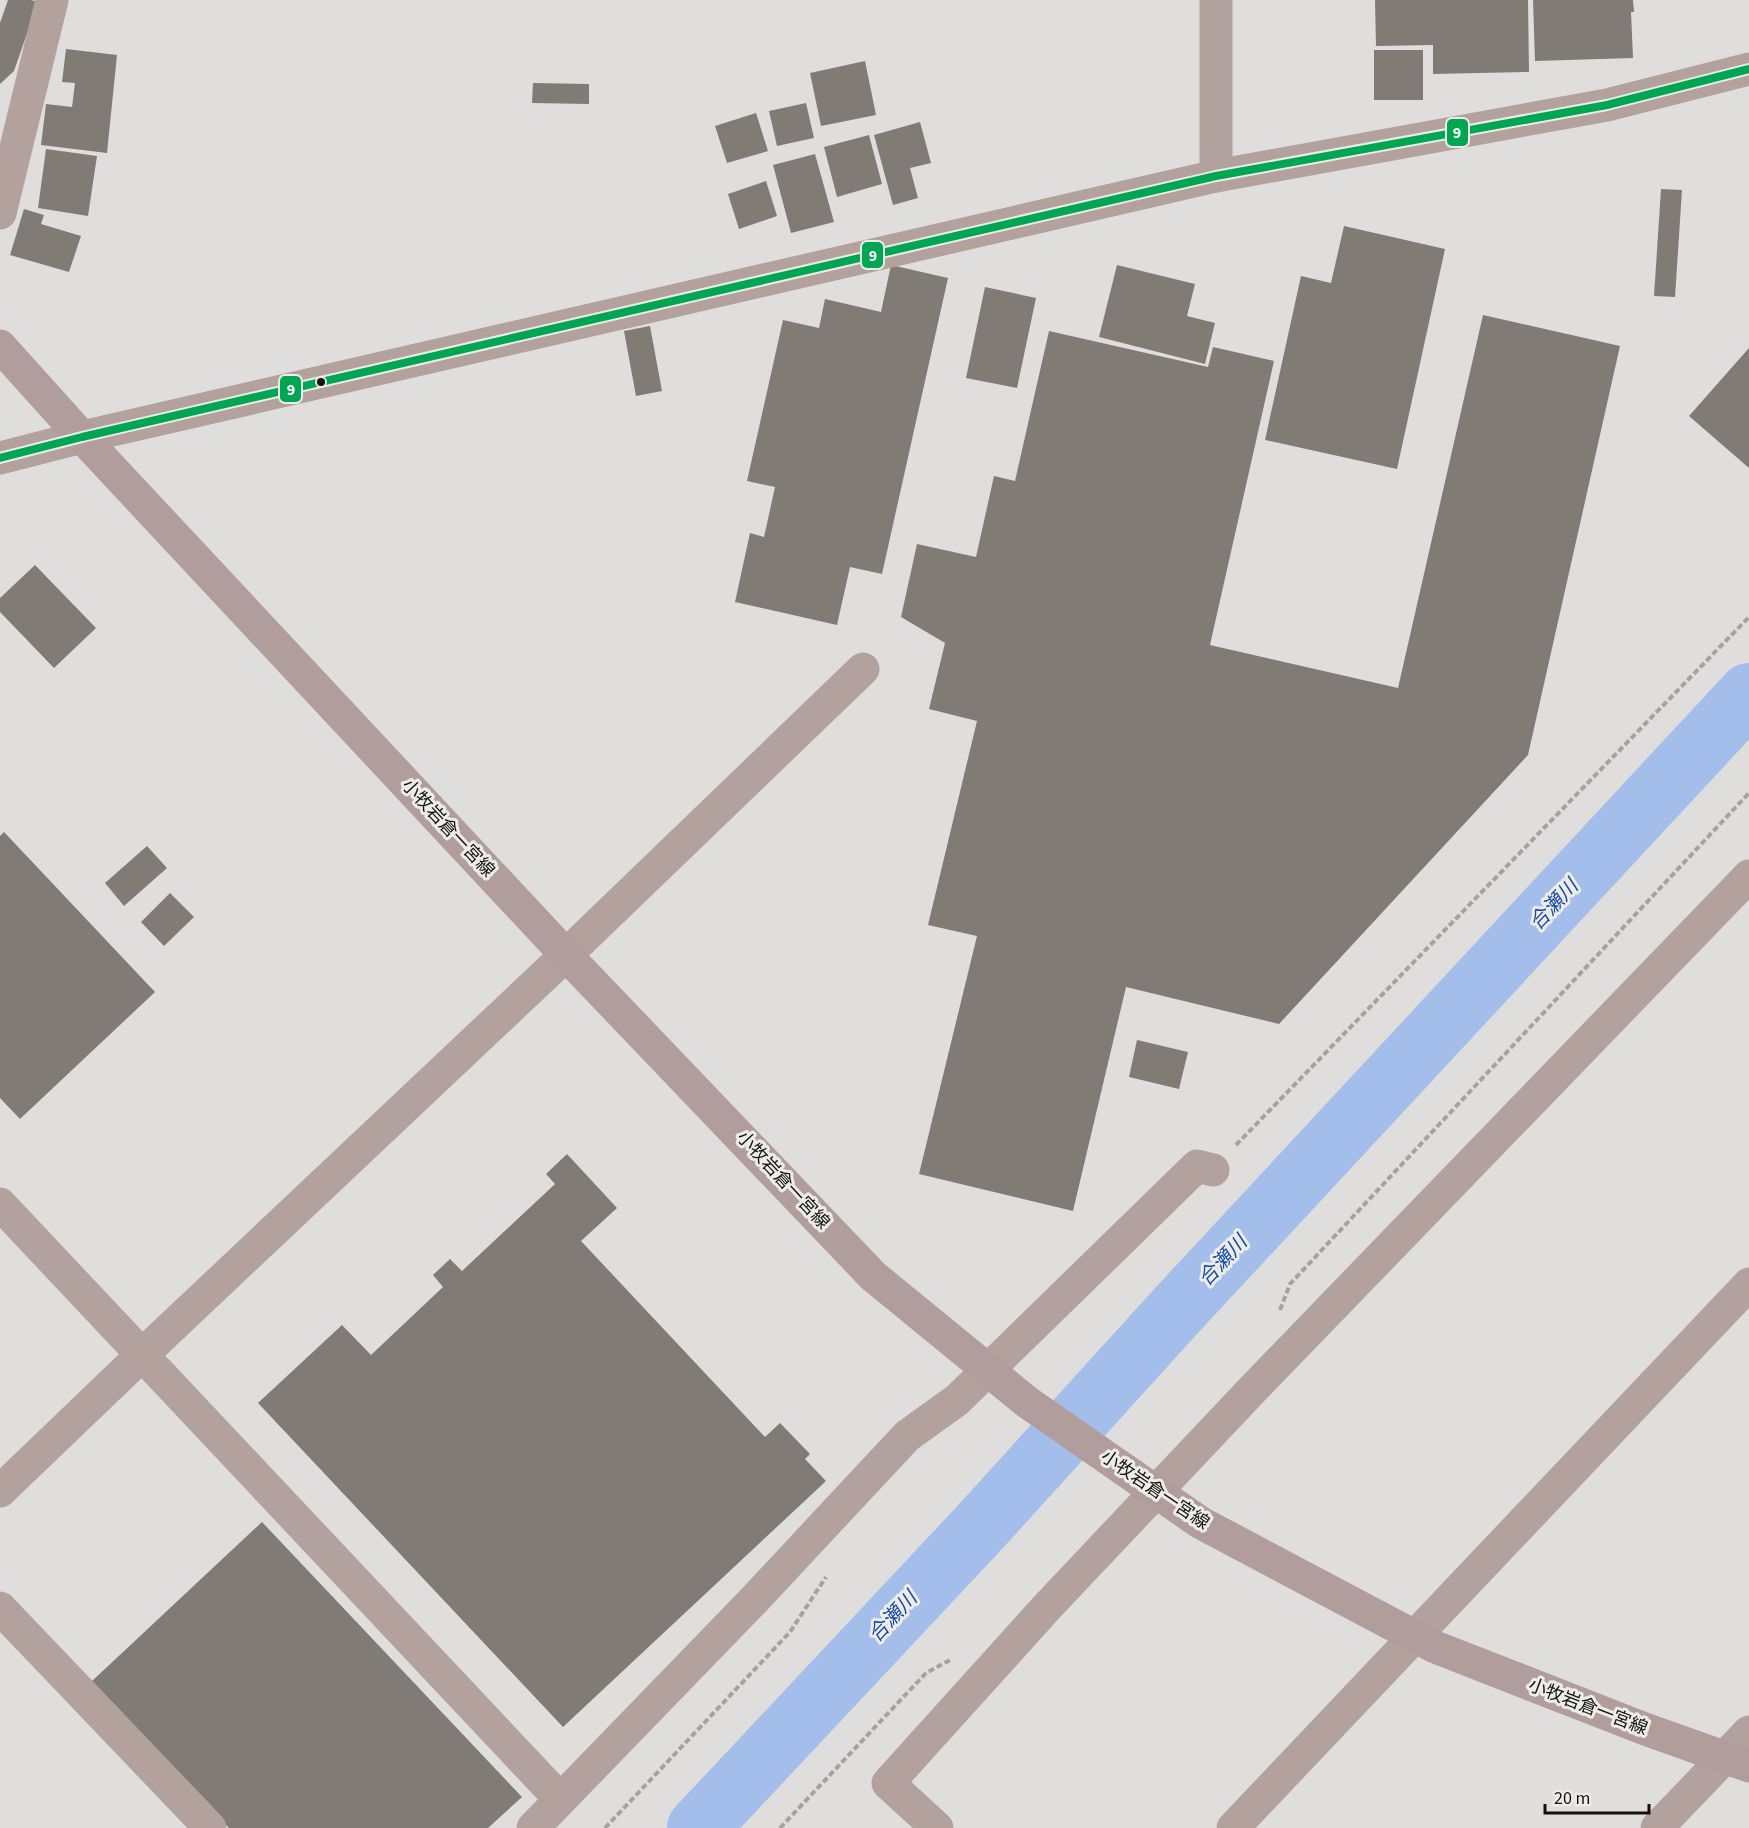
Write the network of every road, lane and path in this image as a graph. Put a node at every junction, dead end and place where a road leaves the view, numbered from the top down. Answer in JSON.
{"nodes":[{"id":1,"x":52,"y":0,"type":"edge"},
{"id":2,"x":1216,"y":0,"type":"edge"},
{"id":3,"x":1749,"y":69,"type":"edge"},
{"id":4,"x":1216,"y":176,"type":"junction"},
{"id":5,"x":0,"y":213,"type":"edge"},
{"id":6,"x":0,"y":346,"type":"edge"},
{"id":7,"x":82,"y":437,"type":"junction"},
{"id":8,"x":0,"y":458,"type":"edge"},
{"id":9,"x":1749,"y":617,"type":"edge"},
{"id":10,"x":863,"y":669,"type":"dead end"},
{"id":11,"x":1749,"y":793,"type":"edge"},
{"id":12,"x":1749,"y":876,"type":"edge"},
{"id":13,"x":566,"y":955,"type":"junction"},
{"id":14,"x":1213,"y":1170,"type":"joint"},
{"id":15,"x":0,"y":1204,"type":"edge"},
{"id":16,"x":1749,"y":1284,"type":"edge"},
{"id":17,"x":1278,"y":1316,"type":"dead end"},
{"id":18,"x":143,"y":1354,"type":"junction"},
{"id":19,"x":0,"y":1491,"type":"edge"},
{"id":20,"x":827,"y":1575,"type":"dead end"},
{"id":21,"x":0,"y":1608,"type":"edge"},
{"id":22,"x":956,"y":1656,"type":"dead end"},
{"id":23,"x":1749,"y":1732,"type":"edge"},
{"id":24,"x":1736,"y":1762,"type":"edge"},
{"id":25,"x":560,"y":1799,"type":"junction"},
{"id":26,"x":210,"y":1828,"type":"edge"},
{"id":27,"x":533,"y":1828,"type":"edge"},
{"id":28,"x":605,"y":1828,"type":"edge"},
{"id":29,"x":780,"y":1828,"type":"edge"},
{"id":30,"x":937,"y":1828,"type":"edge"},
{"id":31,"x":1233,"y":1828,"type":"edge"},
{"id":32,"x":1658,"y":1828,"type":"edge"}],
"edges":[{"from":1,"to":5,"type":"street"},
{"from":2,"to":4,"type":"street"},
{"from":3,"to":4,"type":"street"},
{"from":4,"to":7,"type":"street"},
{"from":6,"to":7,"type":"main road","name":"小牧岩倉一宮線"},
{"from":7,"to":8,"type":"street"},
{"from":7,"to":13,"type":"main road","name":"小牧岩倉一宮線"},
{"from":9,"to":14,"type":"path"},
{"from":10,"to":13,"type":"street"},
{"from":11,"to":17,"type":"path"},
{"from":12,"to":30,"type":"street"},
{"from":13,"to":18,"type":"street"},
{"from":13,"to":24,"type":"main road","name":"小牧岩倉一宮線"},
{"from":14,"to":25,"type":"street"},
{"from":15,"to":18,"type":"street"},
{"from":16,"to":31,"type":"street"},
{"from":18,"to":19,"type":"street"},
{"from":18,"to":25,"type":"street"},
{"from":20,"to":28,"type":"path"},
{"from":21,"to":26,"type":"street"},
{"from":22,"to":29,"type":"path"},
{"from":23,"to":24,"type":"street"},
{"from":24,"to":32,"type":"street"},
{"from":25,"to":27,"type":"street"}]}
